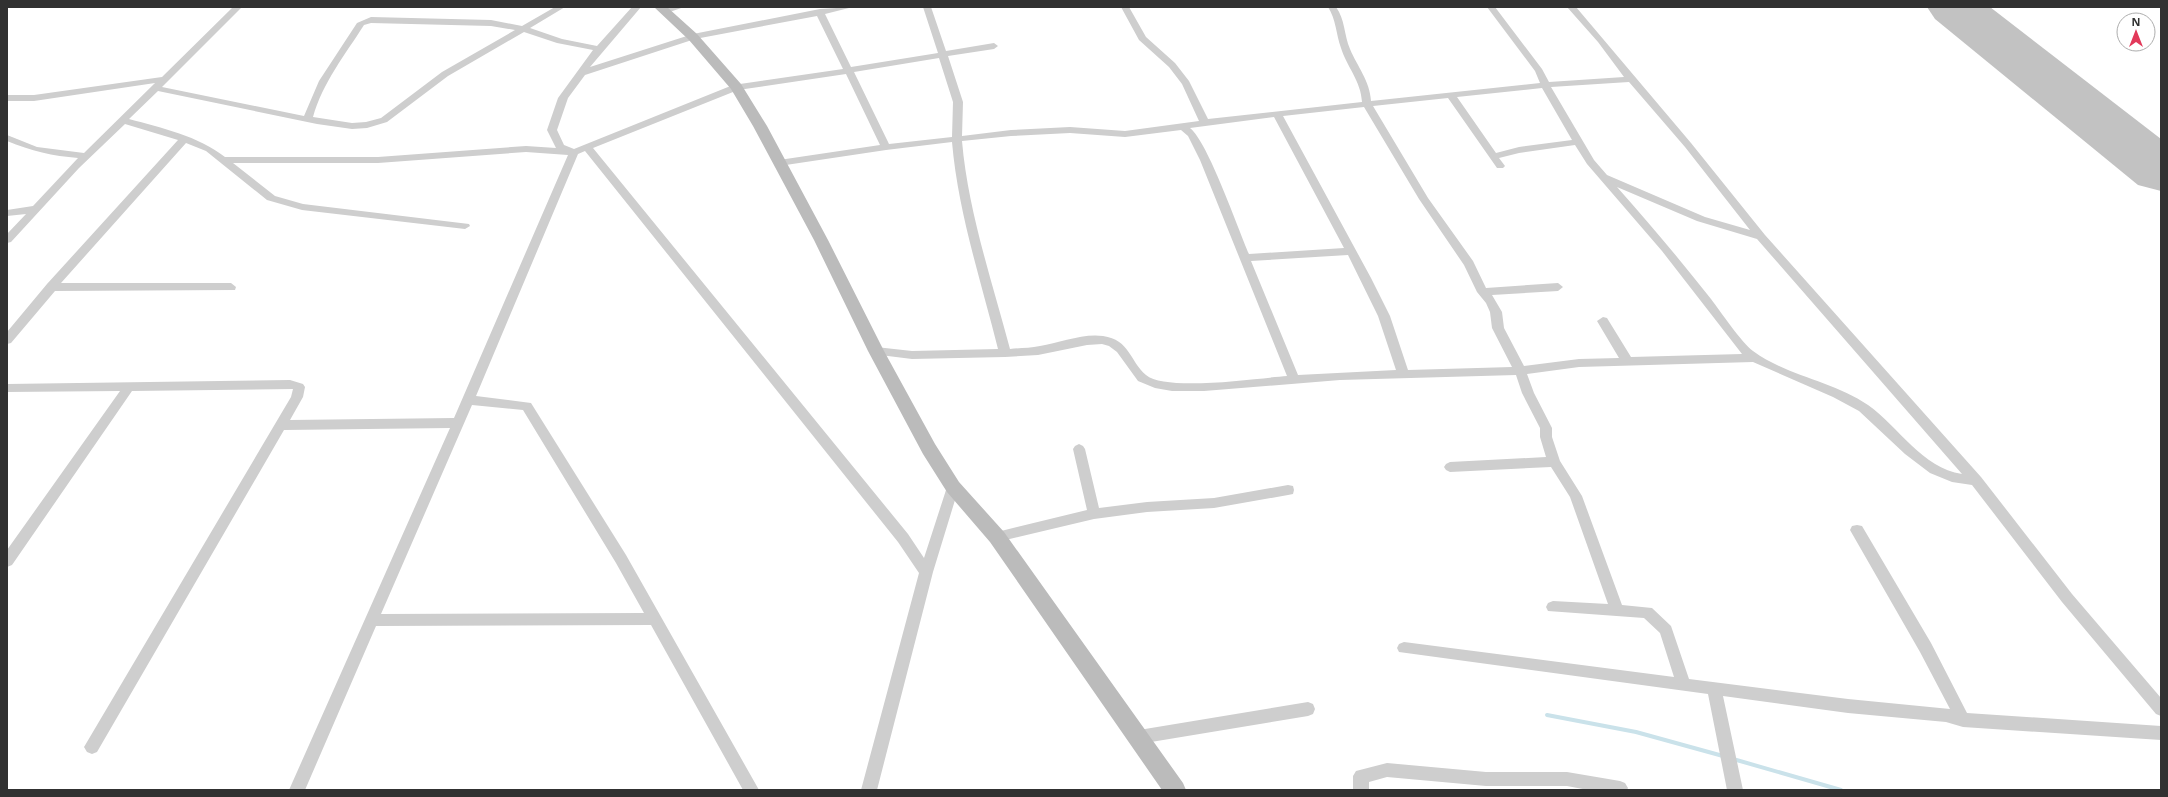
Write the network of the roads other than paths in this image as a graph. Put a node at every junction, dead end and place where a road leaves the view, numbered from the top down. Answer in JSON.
{"nodes":[{"id":1,"x":238,"y":7,"type":"edge"},
{"id":2,"x":561,"y":7,"type":"edge"},
{"id":3,"x":637,"y":7,"type":"edge"},
{"id":4,"x":846,"y":7,"type":"edge"},
{"id":5,"x":927,"y":7,"type":"edge"},
{"id":6,"x":1125,"y":7,"type":"edge"},
{"id":7,"x":1332,"y":7,"type":"edge"},
{"id":8,"x":1491,"y":7,"type":"edge"},
{"id":9,"x":1571,"y":7,"type":"edge"},
{"id":10,"x":668,"y":8,"type":"edge"},
{"id":11,"x":820,"y":12,"type":"junction"},
{"id":12,"x":523,"y":30,"type":"junction"},
{"id":13,"x":693,"y":37,"type":"junction"},
{"id":14,"x":994,"y":46,"type":"dead end"},
{"id":15,"x":599,"y":48,"type":"junction"},
{"id":16,"x":941,"y":55,"type":"junction"},
{"id":17,"x":848,"y":70,"type":"junction"},
{"id":18,"x":581,"y":73,"type":"junction"},
{"id":19,"x":165,"y":79,"type":"junction"},
{"id":20,"x":1632,"y":79,"type":"junction"},
{"id":21,"x":1545,"y":85,"type":"junction"},
{"id":22,"x":736,"y":87,"type":"junction"},
{"id":23,"x":156,"y":88,"type":"junction"},
{"id":24,"x":1451,"y":96,"type":"junction"},
{"id":25,"x":7,"y":98,"type":"edge"},
{"id":26,"x":1368,"y":104,"type":"junction"},
{"id":27,"x":1277,"y":114,"type":"junction"},
{"id":28,"x":308,"y":119,"type":"junction"},
{"id":29,"x":123,"y":120,"type":"junction"},
{"id":30,"x":1205,"y":123,"type":"junction"},
{"id":31,"x":1182,"y":126,"type":"junction"},
{"id":32,"x":7,"y":138,"type":"edge"},
{"id":33,"x":184,"y":139,"type":"junction"},
{"id":34,"x":957,"y":139,"type":"junction"},
{"id":35,"x":1578,"y":142,"type":"junction"},
{"id":36,"x":588,"y":147,"type":"junction"},
{"id":37,"x":886,"y":147,"type":"junction"},
{"id":38,"x":574,"y":152,"type":"junction"},
{"id":39,"x":87,"y":156,"type":"junction"},
{"id":40,"x":1494,"y":156,"type":"junction"},
{"id":41,"x":223,"y":160,"type":"junction"},
{"id":42,"x":779,"y":162,"type":"junction"},
{"id":43,"x":1500,"y":166,"type":"dead end"},
{"id":44,"x":1602,"y":177,"type":"junction"},
{"id":45,"x":37,"y":210,"type":"junction"},
{"id":46,"x":7,"y":213,"type":"edge"},
{"id":47,"x":466,"y":226,"type":"dead end"},
{"id":48,"x":1761,"y":237,"type":"junction"},
{"id":49,"x":7,"y":240,"type":"edge"},
{"id":50,"x":1351,"y":251,"type":"junction"},
{"id":51,"x":1245,"y":258,"type":"junction"},
{"id":52,"x":51,"y":287,"type":"junction"},
{"id":53,"x":231,"y":287,"type":"dead end"},
{"id":54,"x":1558,"y":287,"type":"dead end"},
{"id":55,"x":1483,"y":292,"type":"junction"},
{"id":56,"x":1603,"y":321,"type":"dead end"},
{"id":57,"x":7,"y":340,"type":"edge"},
{"id":58,"x":876,"y":351,"type":"junction"},
{"id":59,"x":1746,"y":352,"type":"junction"},
{"id":60,"x":1005,"y":353,"type":"junction"},
{"id":61,"x":1627,"y":361,"type":"junction"},
{"id":62,"x":1519,"y":371,"type":"junction"},
{"id":63,"x":1403,"y":374,"type":"junction"},
{"id":64,"x":1294,"y":378,"type":"junction"},
{"id":65,"x":7,"y":388,"type":"edge"},
{"id":66,"x":128,"y":388,"type":"junction"},
{"id":67,"x":468,"y":400,"type":"junction"},
{"id":68,"x":458,"y":423,"type":"junction"},
{"id":69,"x":280,"y":425,"type":"junction"},
{"id":70,"x":1079,"y":449,"type":"dead end"},
{"id":71,"x":1554,"y":462,"type":"junction"},
{"id":72,"x":1450,"y":467,"type":"dead end"},
{"id":73,"x":1976,"y":481,"type":"junction"},
{"id":74,"x":953,"y":487,"type":"junction"},
{"id":75,"x":1288,"y":490,"type":"dead end"},
{"id":76,"x":1094,"y":514,"type":"junction"},
{"id":77,"x":1857,"y":530,"type":"dead end"},
{"id":78,"x":998,"y":536,"type":"junction"},
{"id":79,"x":7,"y":561,"type":"edge"},
{"id":80,"x":926,"y":572,"type":"junction"},
{"id":81,"x":1553,"y":607,"type":"dead end"},
{"id":82,"x":1617,"y":610,"type":"junction"},
{"id":83,"x":655,"y":619,"type":"junction"},
{"id":84,"x":372,"y":620,"type":"junction"},
{"id":85,"x":1404,"y":648,"type":"dead end"},
{"id":86,"x":1683,"y":683,"type":"junction"},
{"id":87,"x":1714,"y":688,"type":"junction"},
{"id":88,"x":1308,"y":709,"type":"dead end"},
{"id":89,"x":2161,"y":709,"type":"edge"},
{"id":90,"x":1963,"y":720,"type":"junction"},
{"id":91,"x":2161,"y":733,"type":"edge"},
{"id":92,"x":1139,"y":737,"type":"junction"},
{"id":93,"x":92,"y":747,"type":"dead end"},
{"id":94,"x":1620,"y":788,"type":"dead end"},
{"id":95,"x":297,"y":790,"type":"edge"},
{"id":96,"x":751,"y":790,"type":"edge"},
{"id":97,"x":869,"y":790,"type":"edge"},
{"id":98,"x":1175,"y":790,"type":"edge"},
{"id":99,"x":1361,"y":790,"type":"edge"},
{"id":100,"x":1735,"y":790,"type":"edge"}],
"edges":[{"from":1,"to":19,"type":"street"},
{"from":2,"to":12,"type":"street"},
{"from":3,"to":15,"type":"street"},
{"from":4,"to":11,"type":"street"},
{"from":5,"to":16,"type":"street"},
{"from":6,"to":30,"type":"street"},
{"from":7,"to":26,"type":"street"},
{"from":8,"to":21,"type":"street"},
{"from":9,"to":20,"type":"street"},
{"from":10,"to":13,"type":"main road"},
{"from":11,"to":13,"type":"street"},
{"from":11,"to":17,"type":"street"},
{"from":12,"to":15,"type":"street"},
{"from":12,"to":28,"type":"street"},
{"from":12,"to":28,"type":"street"},
{"from":13,"to":18,"type":"street"},
{"from":13,"to":22,"type":"main road"},
{"from":14,"to":16,"type":"street"},
{"from":15,"to":18,"type":"street"},
{"from":16,"to":17,"type":"street"},
{"from":16,"to":34,"type":"street"},
{"from":17,"to":22,"type":"street"},
{"from":17,"to":37,"type":"street"},
{"from":18,"to":38,"type":"street"},
{"from":19,"to":23,"type":"street"},
{"from":19,"to":25,"type":"street"},
{"from":20,"to":21,"type":"street"},
{"from":20,"to":48,"type":"street"},
{"from":21,"to":24,"type":"street"},
{"from":21,"to":35,"type":"street"},
{"from":22,"to":36,"type":"street"},
{"from":22,"to":42,"type":"main road"},
{"from":23,"to":28,"type":"street"},
{"from":23,"to":29,"type":"street"},
{"from":24,"to":26,"type":"street"},
{"from":24,"to":40,"type":"street"},
{"from":26,"to":27,"type":"street"},
{"from":26,"to":55,"type":"street"},
{"from":27,"to":30,"type":"street"},
{"from":27,"to":50,"type":"street"},
{"from":29,"to":33,"type":"street"},
{"from":29,"to":39,"type":"street"},
{"from":30,"to":31,"type":"street"},
{"from":31,"to":34,"type":"street"},
{"from":31,"to":51,"type":"street"},
{"from":32,"to":39,"type":"street"},
{"from":33,"to":41,"type":"street"},
{"from":33,"to":52,"type":"street"},
{"from":34,"to":37,"type":"street"},
{"from":34,"to":60,"type":"street"},
{"from":35,"to":40,"type":"street"},
{"from":35,"to":44,"type":"street"},
{"from":36,"to":38,"type":"street"},
{"from":36,"to":80,"type":"street"},
{"from":37,"to":42,"type":"street"},
{"from":38,"to":41,"type":"street"},
{"from":38,"to":67,"type":"street"},
{"from":39,"to":45,"type":"street"},
{"from":40,"to":43,"type":"street"},
{"from":41,"to":47,"type":"street"},
{"from":42,"to":58,"type":"main road"},
{"from":44,"to":48,"type":"street"},
{"from":44,"to":59,"type":"street"},
{"from":45,"to":46,"type":"street"},
{"from":45,"to":49,"type":"street"},
{"from":48,"to":73,"type":"street"},
{"from":50,"to":51,"type":"street"},
{"from":50,"to":63,"type":"street"},
{"from":51,"to":64,"type":"street"},
{"from":52,"to":53,"type":"street"},
{"from":52,"to":57,"type":"street"},
{"from":54,"to":55,"type":"street"},
{"from":55,"to":62,"type":"street"},
{"from":56,"to":61,"type":"street"},
{"from":58,"to":60,"type":"street"},
{"from":58,"to":74,"type":"main road"},
{"from":59,"to":61,"type":"street"},
{"from":59,"to":73,"type":"street"},
{"from":60,"to":64,"type":"street"},
{"from":61,"to":62,"type":"street"},
{"from":62,"to":63,"type":"street"},
{"from":62,"to":71,"type":"street"},
{"from":63,"to":64,"type":"street"},
{"from":65,"to":66,"type":"street"},
{"from":66,"to":69,"type":"street"},
{"from":66,"to":79,"type":"street"},
{"from":67,"to":68,"type":"street"},
{"from":67,"to":83,"type":"street"},
{"from":68,"to":69,"type":"street"},
{"from":68,"to":84,"type":"street"},
{"from":69,"to":93,"type":"street"},
{"from":70,"to":76,"type":"street"},
{"from":71,"to":72,"type":"street"},
{"from":71,"to":82,"type":"street"},
{"from":73,"to":89,"type":"street"},
{"from":74,"to":78,"type":"main road"},
{"from":74,"to":80,"type":"street"},
{"from":75,"to":76,"type":"street"},
{"from":76,"to":78,"type":"street"},
{"from":77,"to":90,"type":"street"},
{"from":78,"to":92,"type":"main road"},
{"from":80,"to":97,"type":"street"},
{"from":81,"to":82,"type":"street"},
{"from":82,"to":86,"type":"street"},
{"from":83,"to":84,"type":"street"},
{"from":83,"to":96,"type":"street"},
{"from":84,"to":95,"type":"street"},
{"from":85,"to":86,"type":"street"},
{"from":86,"to":87,"type":"street"},
{"from":87,"to":90,"type":"street"},
{"from":87,"to":100,"type":"street"},
{"from":88,"to":92,"type":"street"},
{"from":90,"to":91,"type":"street"},
{"from":92,"to":98,"type":"main road"},
{"from":94,"to":99,"type":"street"}]}
